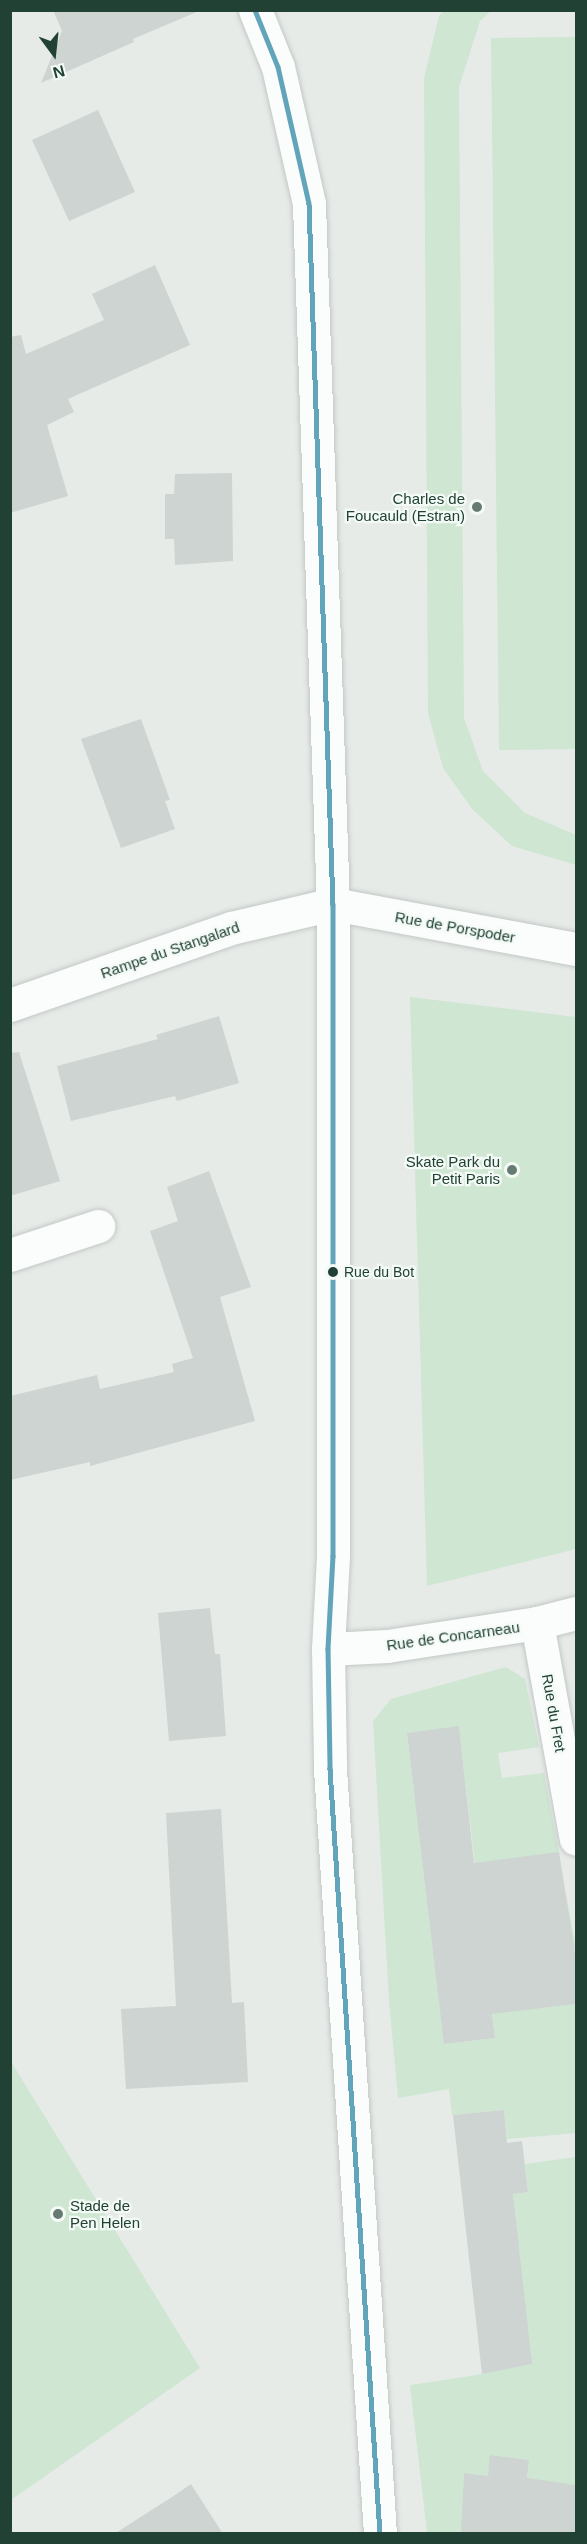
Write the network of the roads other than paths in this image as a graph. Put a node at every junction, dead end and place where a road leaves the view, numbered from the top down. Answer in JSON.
{"nodes":[{"id":1,"x":255,"y":10,"type":"edge"},
{"id":2,"x":333,"y":904,"type":"junction"},
{"id":3,"x":576,"y":949,"type":"edge"},
{"id":4,"x":10,"y":1005,"type":"edge"},
{"id":5,"x":98,"y":1226,"type":"dead end"},
{"id":6,"x":10,"y":1256,"type":"edge"},
{"id":7,"x":576,"y":1613,"type":"edge"},
{"id":8,"x":537,"y":1623,"type":"junction"},
{"id":9,"x":328,"y":1649,"type":"junction"},
{"id":10,"x":576,"y":1839,"type":"edge"},
{"id":11,"x":380,"y":2534,"type":"edge"}],
"edges":[{"from":1,"to":2,"type":"street"},
{"from":2,"to":3,"type":"street","name":"Rue de Porspoder"},
{"from":2,"to":4,"type":"street","name":"Rampe du Stangalard"},
{"from":2,"to":9,"type":"street"},
{"from":5,"to":6,"type":"street"},
{"from":7,"to":8,"type":"street","name":"Rue de Concarneau"},
{"from":8,"to":9,"type":"street","name":"Rue de Concarneau"},
{"from":8,"to":10,"type":"street","name":"Rue du Fret"},
{"from":9,"to":11,"type":"street"}]}
